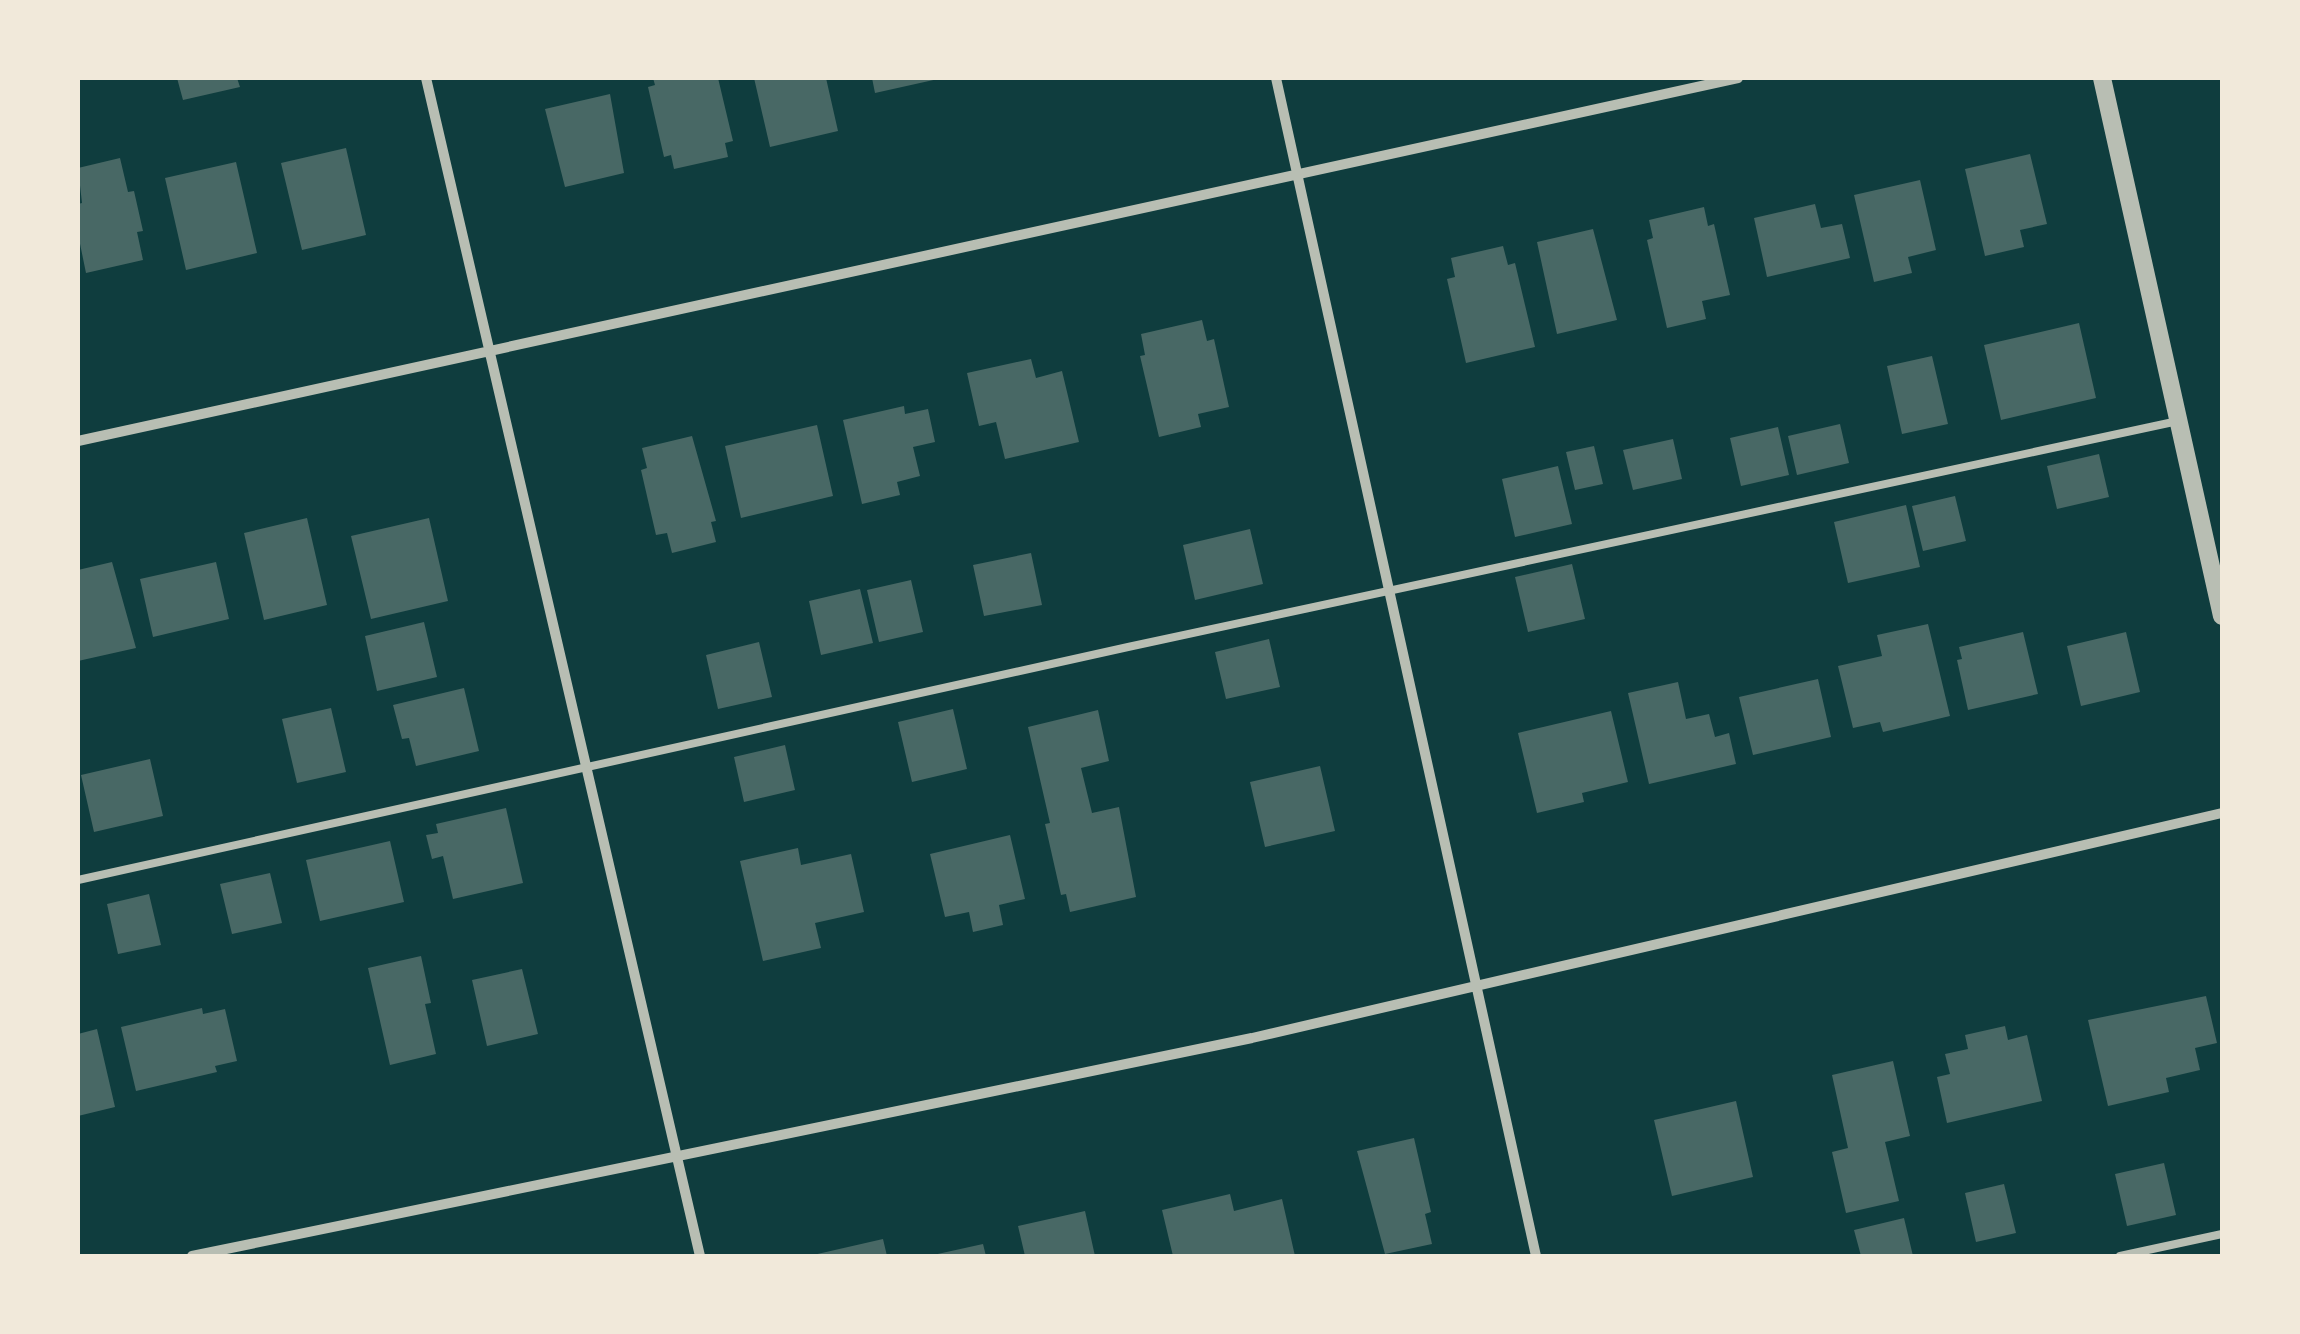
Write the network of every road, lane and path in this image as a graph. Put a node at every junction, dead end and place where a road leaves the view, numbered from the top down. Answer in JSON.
{"nodes":[{"id":1,"x":426,"y":78,"type":"edge"},
{"id":2,"x":1276,"y":78,"type":"edge"},
{"id":3,"x":1738,"y":78,"type":"edge"},
{"id":4,"x":2102,"y":78,"type":"edge"},
{"id":5,"x":1297,"y":174,"type":"junction"},
{"id":6,"x":487,"y":352,"type":"junction"},
{"id":7,"x":2180,"y":420,"type":"junction"},
{"id":8,"x":78,"y":441,"type":"edge"},
{"id":9,"x":1390,"y":592,"type":"junction"},
{"id":10,"x":2222,"y":616,"type":"edge"},
{"id":11,"x":586,"y":768,"type":"junction"},
{"id":12,"x":2222,"y":813,"type":"edge"},
{"id":13,"x":78,"y":880,"type":"edge"},
{"id":14,"x":1476,"y":985,"type":"junction"},
{"id":15,"x":677,"y":1156,"type":"junction"},
{"id":16,"x":2222,"y":1234,"type":"edge"},
{"id":17,"x":192,"y":1256,"type":"edge"},
{"id":18,"x":700,"y":1256,"type":"edge"},
{"id":19,"x":1536,"y":1256,"type":"edge"},
{"id":20,"x":2120,"y":1256,"type":"edge"}],
"edges":[{"from":1,"to":6,"type":"street"},
{"from":2,"to":5,"type":"street"},
{"from":3,"to":5,"type":"street"},
{"from":4,"to":7,"type":"street"},
{"from":5,"to":6,"type":"street"},
{"from":5,"to":9,"type":"street"},
{"from":6,"to":8,"type":"street"},
{"from":6,"to":11,"type":"street"},
{"from":7,"to":9,"type":"lane"},
{"from":7,"to":10,"type":"street"},
{"from":9,"to":11,"type":"lane"},
{"from":9,"to":14,"type":"street"},
{"from":11,"to":13,"type":"lane"},
{"from":11,"to":15,"type":"street"},
{"from":12,"to":14,"type":"street"},
{"from":14,"to":15,"type":"street"},
{"from":14,"to":19,"type":"street"},
{"from":15,"to":17,"type":"street"},
{"from":15,"to":18,"type":"street"},
{"from":16,"to":20,"type":"lane"}]}
